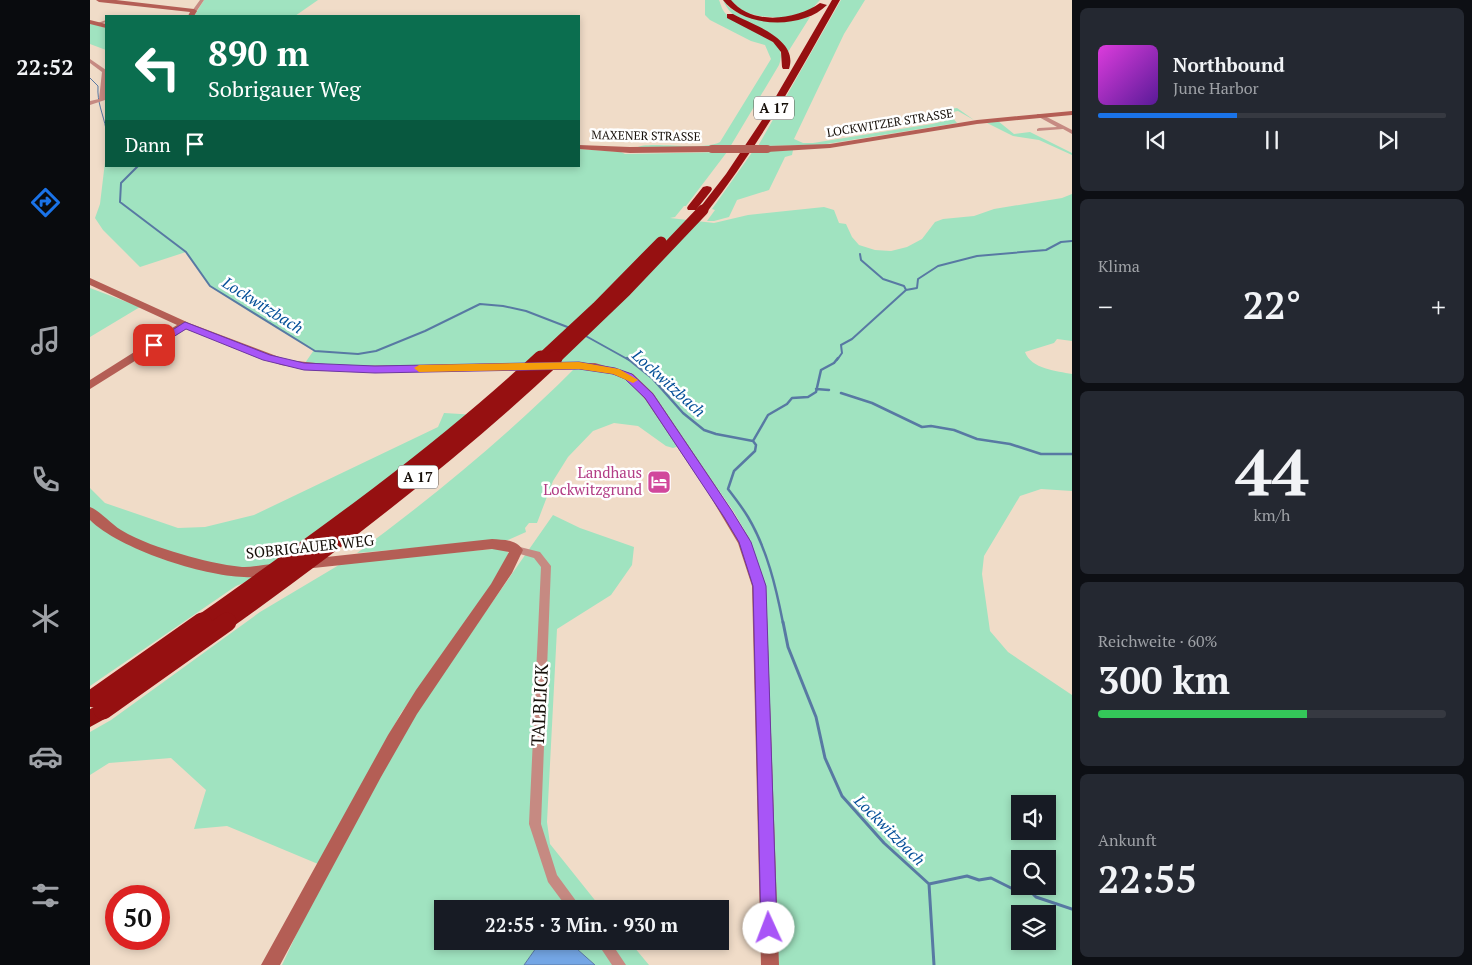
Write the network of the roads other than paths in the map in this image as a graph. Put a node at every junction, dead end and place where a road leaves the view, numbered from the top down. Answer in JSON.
{"nodes":[{"id":1,"x":99,"y":0,"type":"edge"},
{"id":2,"x":202,"y":0,"type":"edge"},
{"id":3,"x":721,"y":0,"type":"edge"},
{"id":4,"x":727,"y":0,"type":"edge"},
{"id":5,"x":836,"y":0,"type":"edge"},
{"id":6,"x":825,"y":2,"type":"edge"},
{"id":7,"x":192,"y":14,"type":"edge"},
{"id":8,"x":814,"y":20,"type":"dead end"},
{"id":9,"x":793,"y":54,"type":"dead end"},
{"id":10,"x":90,"y":61,"type":"edge"},
{"id":11,"x":786,"y":68,"type":"junction"},
{"id":12,"x":90,"y":103,"type":"edge"},
{"id":13,"x":1072,"y":114,"type":"edge"},
{"id":14,"x":1039,"y":115,"type":"junction"},
{"id":15,"x":1072,"y":127,"type":"edge"},
{"id":16,"x":1061,"y":128,"type":"junction"},
{"id":17,"x":1039,"y":130,"type":"dead end"},
{"id":18,"x":1072,"y":132,"type":"edge"},
{"id":19,"x":580,"y":147,"type":"edge"},
{"id":20,"x":712,"y":150,"type":"joint"},
{"id":21,"x":698,"y":209,"type":"junction"},
{"id":22,"x":90,"y":281,"type":"edge"},
{"id":23,"x":185,"y":325,"type":"junction"},
{"id":24,"x":90,"y":385,"type":"edge"},
{"id":25,"x":90,"y":512,"type":"edge"},
{"id":26,"x":516,"y":550,"type":"junction"},
{"id":27,"x":94,"y":707,"type":"edge"},
{"id":28,"x":569,"y":900,"type":"edge"},
{"id":29,"x":609,"y":950,"type":"edge"},
{"id":30,"x":270,"y":965,"type":"edge"},
{"id":31,"x":620,"y":965,"type":"edge"},
{"id":32,"x":770,"y":965,"type":"edge"}],
"edges":[{"from":1,"to":7,"type":"street"},
{"from":2,"to":7,"type":"street"},
{"from":3,"to":11,"type":"highway"},
{"from":4,"to":6,"type":"highway"},
{"from":5,"to":21,"type":"highway","number":"A 17"},
{"from":6,"to":8,"type":"highway"},
{"from":9,"to":11,"type":"highway","number":"A 17"},
{"from":10,"to":12,"type":"street"},
{"from":11,"to":21,"type":"highway","number":"A 17"},
{"from":13,"to":14,"type":"street","name":"LOCKWITZER STRASSE"},
{"from":14,"to":16,"type":"street"},
{"from":14,"to":20,"type":"street","name":"LOCKWITZER STRASSE","bridge":true},
{"from":15,"to":16,"type":"street"},
{"from":16,"to":17,"type":"street"},
{"from":16,"to":18,"type":"street"},
{"from":19,"to":20,"type":"street","name":"MAXENER STRASSE"},
{"from":21,"to":27,"type":"highway","number":"A 17","bridge":true},
{"from":22,"to":23,"type":"street"},
{"from":23,"to":24,"type":"street"},
{"from":23,"to":32,"type":"street"},
{"from":25,"to":26,"type":"street","name":"SOBRIGAUER WEG"},
{"from":26,"to":28,"type":"street","name":"TALBLICK"},
{"from":26,"to":30,"type":"street"},
{"from":29,"to":31,"type":"street"}]}
